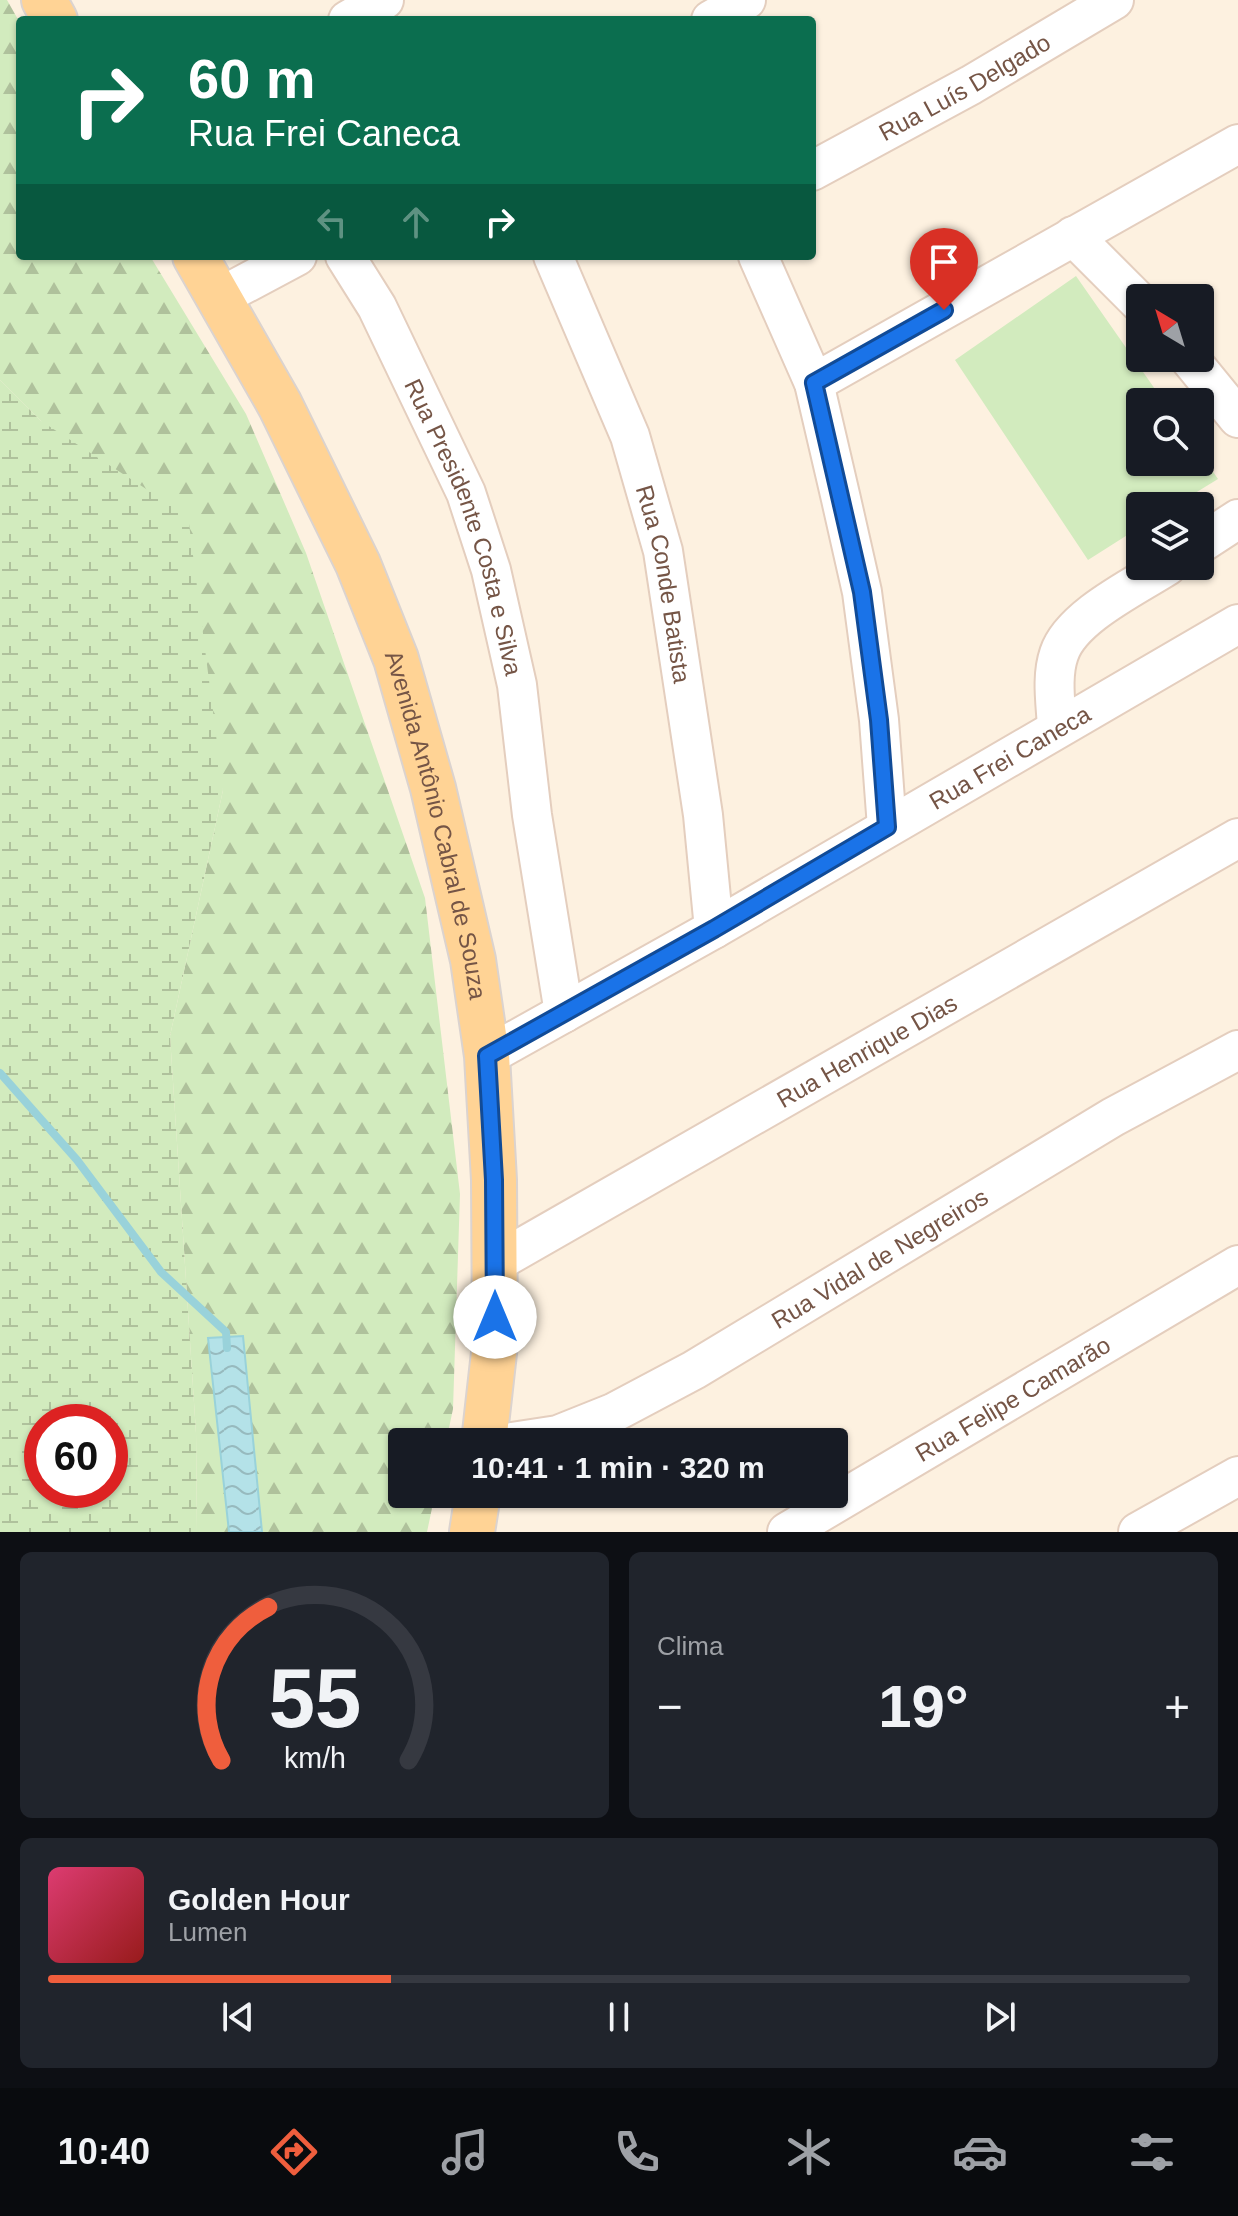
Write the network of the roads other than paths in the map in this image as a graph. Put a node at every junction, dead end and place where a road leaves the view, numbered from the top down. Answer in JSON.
{"nodes":[{"id":1,"x":384,"y":0,"type":"edge"},
{"id":2,"x":746,"y":0,"type":"edge"},
{"id":3,"x":1114,"y":0,"type":"edge"},
{"id":4,"x":355,"y":16,"type":"edge"},
{"id":5,"x":718,"y":16,"type":"edge"},
{"id":6,"x":1238,"y":144,"type":"edge"},
{"id":7,"x":816,"y":169,"type":"edge"},
{"id":8,"x":1073,"y":236,"type":"junction"},
{"id":9,"x":197,"y":260,"type":"edge"},
{"id":10,"x":289,"y":260,"type":"edge"},
{"id":11,"x":348,"y":260,"type":"edge"},
{"id":12,"x":555,"y":260,"type":"edge"},
{"id":13,"x":760,"y":260,"type":"edge"},
{"id":14,"x":1126,"y":289,"type":"edge"},
{"id":15,"x":220,"y":297,"type":"junction"},
{"id":16,"x":1200,"y":372,"type":"edge"},
{"id":17,"x":814,"y":383,"type":"junction"},
{"id":18,"x":1238,"y":418,"type":"edge"},
{"id":19,"x":1238,"y":519,"type":"edge"},
{"id":20,"x":1214,"y":535,"type":"edge"},
{"id":21,"x":1147,"y":580,"type":"edge"},
{"id":22,"x":1238,"y":624,"type":"edge"},
{"id":23,"x":1057,"y":728,"type":"junction"},
{"id":24,"x":887,"y":827,"type":"junction"},
{"id":25,"x":1238,"y":838,"type":"edge"},
{"id":26,"x":714,"y":929,"type":"junction"},
{"id":27,"x":564,"y":1013,"type":"junction"},
{"id":28,"x":1238,"y":1050,"type":"edge"},
{"id":29,"x":487,"y":1056,"type":"junction"},
{"id":30,"x":495,"y":1263,"type":"junction"},
{"id":31,"x":1238,"y":1265,"type":"edge"},
{"id":32,"x":486,"y":1428,"type":"edge"},
{"id":33,"x":576,"y":1428,"type":"edge"},
{"id":34,"x":1238,"y":1476,"type":"edge"},
{"id":35,"x":476,"y":1508,"type":"edge"},
{"id":36,"x":472,"y":1532,"type":"edge"},
{"id":37,"x":787,"y":1532,"type":"edge"},
{"id":38,"x":1138,"y":1532,"type":"edge"}],
"edges":[{"from":1,"to":4,"type":"street"},
{"from":2,"to":5,"type":"street"},
{"from":3,"to":7,"type":"street","name":"Rua Luís Delgado"},
{"from":6,"to":8,"type":"street"},
{"from":8,"to":14,"type":"street"},
{"from":8,"to":17,"type":"street"},
{"from":9,"to":15,"type":"main road","name":"Avenida Antônio Cabral de Souza"},
{"from":10,"to":15,"type":"street"},
{"from":11,"to":27,"type":"street","name":"Rua Presidente Costa e Silva"},
{"from":12,"to":26,"type":"street","name":"Rua Conde Batista"},
{"from":13,"to":17,"type":"street"},
{"from":15,"to":29,"type":"main road","name":"Avenida Antônio Cabral de Souza"},
{"from":16,"to":18,"type":"street"},
{"from":17,"to":24,"type":"street"},
{"from":19,"to":20,"type":"street"},
{"from":21,"to":23,"type":"street"},
{"from":22,"to":23,"type":"street","name":"Rua Frei Caneca"},
{"from":23,"to":24,"type":"street","name":"Rua Frei Caneca"},
{"from":24,"to":26,"type":"street","name":"Rua Frei Caneca"},
{"from":25,"to":30,"type":"street","name":"Rua Henrique Dias"},
{"from":26,"to":27,"type":"street","name":"Rua Frei Caneca"},
{"from":27,"to":29,"type":"street","name":"Rua Frei Caneca"},
{"from":28,"to":33,"type":"street","name":"Rua Vidal de Negreiros"},
{"from":29,"to":30,"type":"main road","name":"Avenida Antônio Cabral de Souza"},
{"from":30,"to":32,"type":"main road","name":"Avenida Antônio Cabral de Souza"},
{"from":31,"to":37,"type":"street","name":"Rua Felipe Camarão"},
{"from":34,"to":38,"type":"street"},
{"from":35,"to":36,"type":"main road"}]}
